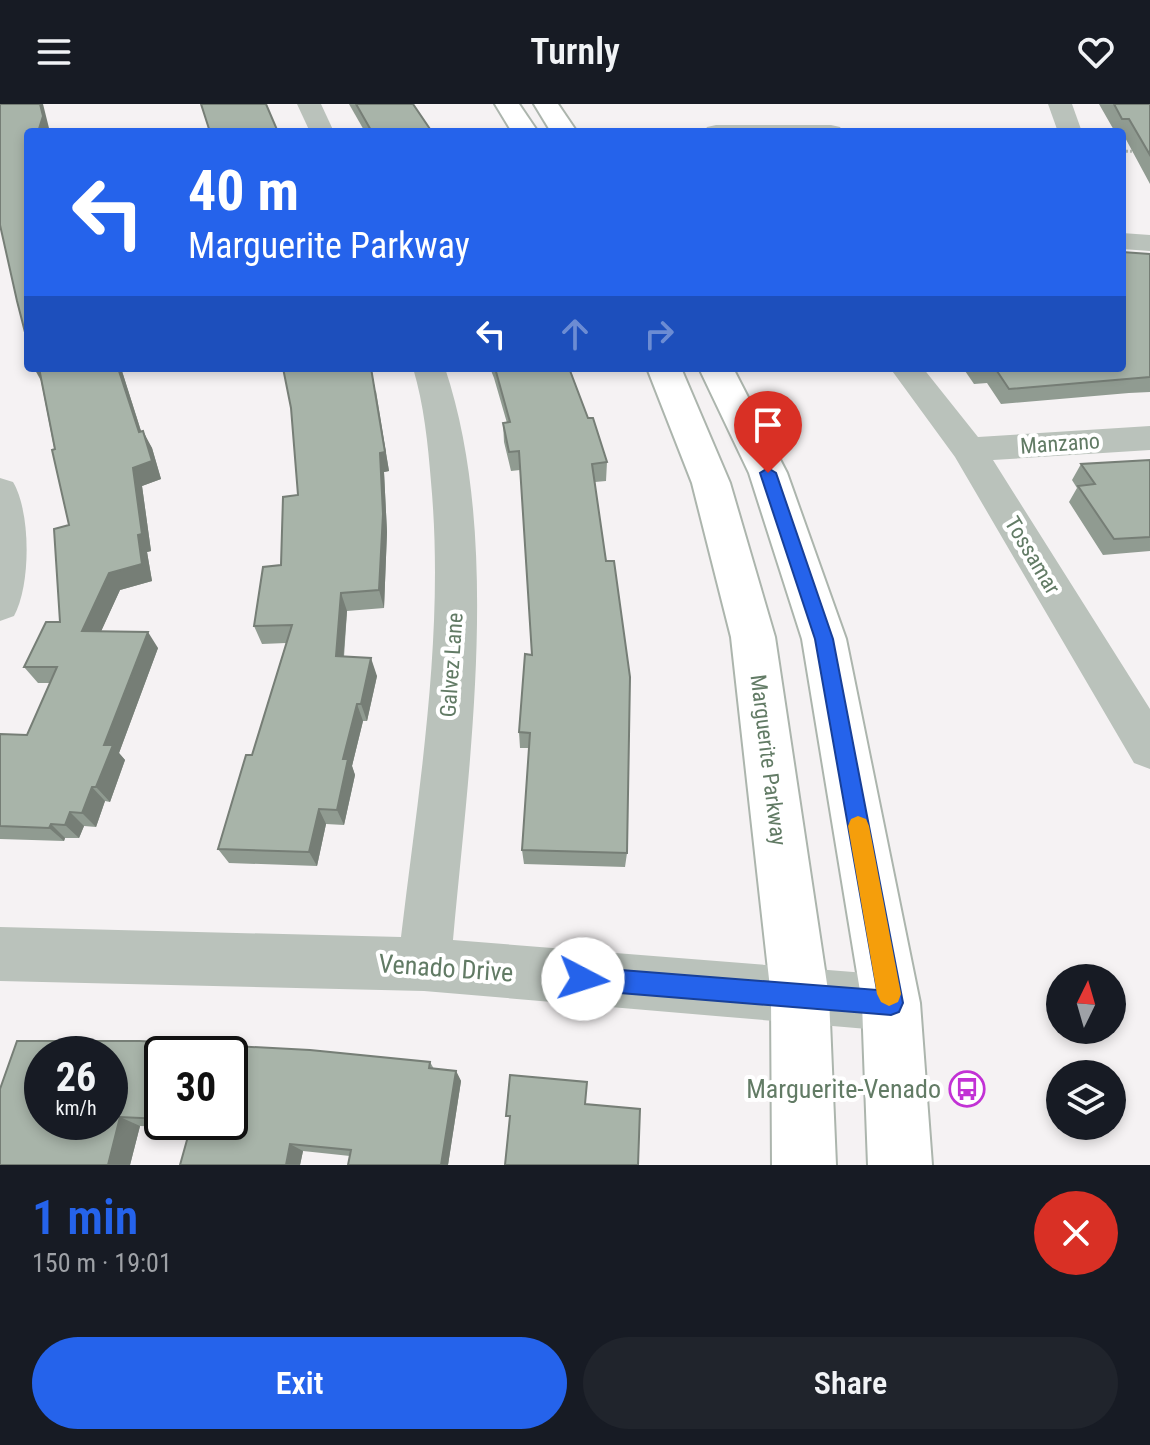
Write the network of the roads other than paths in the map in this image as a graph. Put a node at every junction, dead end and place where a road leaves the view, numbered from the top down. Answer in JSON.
{"nodes":[{"id":1,"x":309,"y":104,"type":"edge"},
{"id":2,"x":507,"y":104,"type":"edge"},
{"id":3,"x":546,"y":104,"type":"edge"},
{"id":4,"x":1060,"y":104,"type":"edge"},
{"id":5,"x":320,"y":128,"type":"edge"},
{"id":6,"x":522,"y":128,"type":"edge"},
{"id":7,"x":561,"y":128,"type":"edge"},
{"id":8,"x":1069,"y":128,"type":"edge"},
{"id":9,"x":1126,"y":241,"type":"edge"},
{"id":10,"x":1150,"y":243,"type":"edge"},
{"id":11,"x":430,"y":372,"type":"edge"},
{"id":12,"x":666,"y":372,"type":"edge"},
{"id":13,"x":718,"y":372,"type":"edge"},
{"id":14,"x":909,"y":372,"type":"edge"},
{"id":15,"x":1150,"y":438,"type":"edge"},
{"id":16,"x":969,"y":450,"type":"junction"},
{"id":17,"x":0,"y":491,"type":"edge"},
{"id":18,"x":0,"y":605,"type":"edge"},
{"id":19,"x":1150,"y":749,"type":"edge"},
{"id":20,"x":0,"y":954,"type":"edge"},
{"id":21,"x":424,"y":964,"type":"junction"},
{"id":22,"x":800,"y":997,"type":"junction"},
{"id":23,"x":891,"y":1003,"type":"junction"},
{"id":24,"x":804,"y":1165,"type":"edge"},
{"id":25,"x":900,"y":1165,"type":"edge"}],
"edges":[{"from":1,"to":5,"type":"street"},
{"from":2,"to":6,"type":"main road"},
{"from":3,"to":7,"type":"main road"},
{"from":4,"to":8,"type":"street"},
{"from":9,"to":10,"type":"street"},
{"from":11,"to":21,"type":"street","name":"Galvez Lane"},
{"from":12,"to":22,"type":"main road","name":"Marguerite Parkway"},
{"from":13,"to":23,"type":"main road"},
{"from":14,"to":16,"type":"street","name":"Tossamar"},
{"from":15,"to":16,"type":"street","name":"Manzano"},
{"from":16,"to":19,"type":"street","name":"Tossamar"},
{"from":17,"to":18,"type":"street"},
{"from":20,"to":21,"type":"street","name":"Venado Drive"},
{"from":21,"to":22,"type":"street","name":"Venado Drive"},
{"from":22,"to":23,"type":"street","name":"Venado Drive"},
{"from":22,"to":24,"type":"main road","name":"Marguerite Parkway"},
{"from":23,"to":25,"type":"main road"}]}
